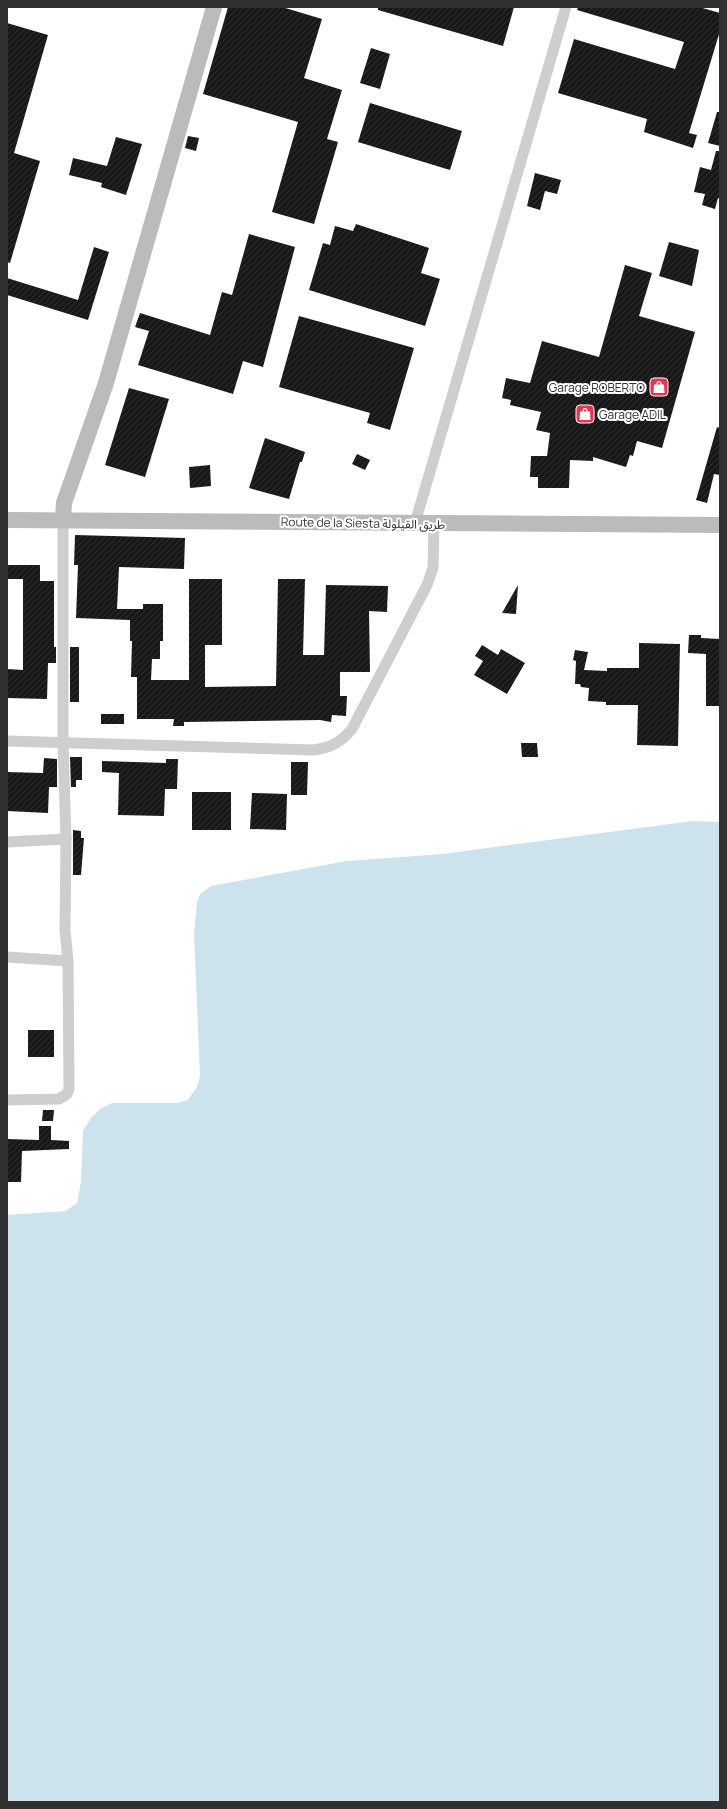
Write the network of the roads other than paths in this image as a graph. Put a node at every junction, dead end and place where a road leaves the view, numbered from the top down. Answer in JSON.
{"nodes":[{"id":1,"x":214,"y":7,"type":"edge"},
{"id":2,"x":566,"y":7,"type":"edge"},
{"id":3,"x":7,"y":520,"type":"edge"},
{"id":4,"x":63,"y":520,"type":"junction"},
{"id":5,"x":415,"y":523,"type":"junction"},
{"id":6,"x":434,"y":524,"type":"junction"},
{"id":7,"x":720,"y":525,"type":"edge"},
{"id":8,"x":7,"y":741,"type":"edge"},
{"id":9,"x":63,"y":742,"type":"junction"},
{"id":10,"x":66,"y":839,"type":"junction"},
{"id":11,"x":7,"y":842,"type":"edge"},
{"id":12,"x":7,"y":957,"type":"edge"},
{"id":13,"x":68,"y":961,"type":"junction"},
{"id":14,"x":7,"y":1100,"type":"edge"}],
"edges":[{"from":1,"to":4,"type":"main road"},
{"from":2,"to":5,"type":"street"},
{"from":3,"to":4,"type":"main road","name":"Route de la Siesta طريق القيلولة"},
{"from":4,"to":5,"type":"main road","name":"Route de la Siesta طريق القيلولة"},
{"from":4,"to":9,"type":"street"},
{"from":5,"to":6,"type":"main road","name":"Route de la Siesta طريق القيلولة"},
{"from":6,"to":7,"type":"main road","name":"Route de la Siesta طريق القيلولة"},
{"from":6,"to":9,"type":"street"},
{"from":8,"to":9,"type":"street"},
{"from":9,"to":10,"type":"street"},
{"from":10,"to":11,"type":"street"},
{"from":10,"to":13,"type":"street"},
{"from":12,"to":13,"type":"street"},
{"from":13,"to":14,"type":"street"}]}
